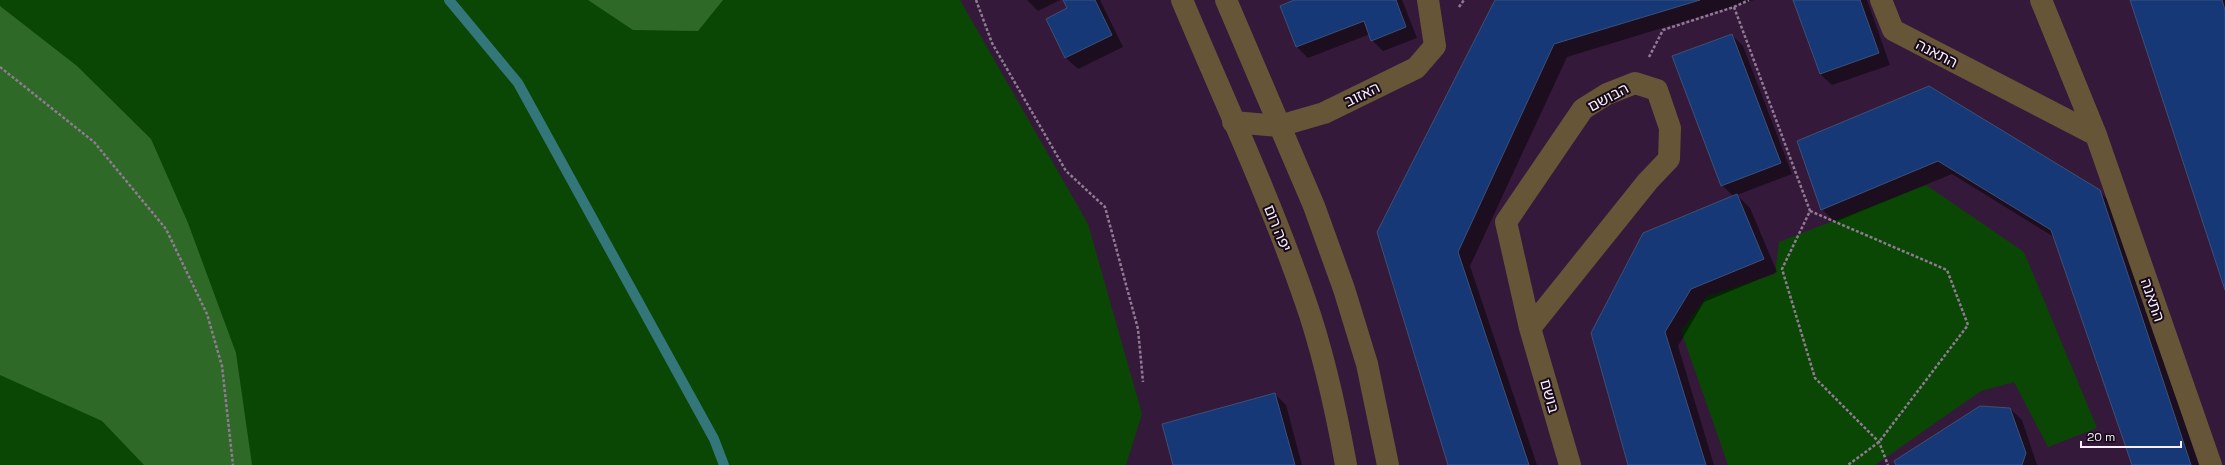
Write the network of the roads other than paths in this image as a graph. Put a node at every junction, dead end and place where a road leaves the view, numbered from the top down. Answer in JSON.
{"nodes":[{"id":1,"x":1182,"y":0,"type":"edge"},
{"id":2,"x":1226,"y":0,"type":"edge"},
{"id":3,"x":1428,"y":0,"type":"edge"},
{"id":4,"x":1881,"y":0,"type":"edge"},
{"id":5,"x":2041,"y":0,"type":"edge"},
{"id":6,"x":1233,"y":122,"type":"junction"},
{"id":7,"x":1279,"y":126,"type":"junction"},
{"id":8,"x":2096,"y":135,"type":"junction"},
{"id":9,"x":1530,"y":328,"type":"junction"},
{"id":10,"x":1346,"y":465,"type":"edge"},
{"id":11,"x":1388,"y":465,"type":"edge"},
{"id":12,"x":1570,"y":465,"type":"edge"},
{"id":13,"x":2211,"y":465,"type":"edge"}],
"edges":[{"from":1,"to":6,"type":"street","name":"יפה רום"},
{"from":2,"to":7,"type":"street"},
{"from":3,"to":7,"type":"street","name":"האזוב"},
{"from":4,"to":8,"type":"street","name":"התאנה"},
{"from":5,"to":8,"type":"street","name":"התאנה"},
{"from":6,"to":7,"type":"street","name":"האזוב"},
{"from":6,"to":10,"type":"street","name":"יפה רום"},
{"from":7,"to":11,"type":"street"},
{"from":8,"to":13,"type":"street","name":"התאנה"},
{"from":9,"to":9,"type":"street","name":"הבושם"},
{"from":9,"to":12,"type":"street","name":"בושם"}]}
